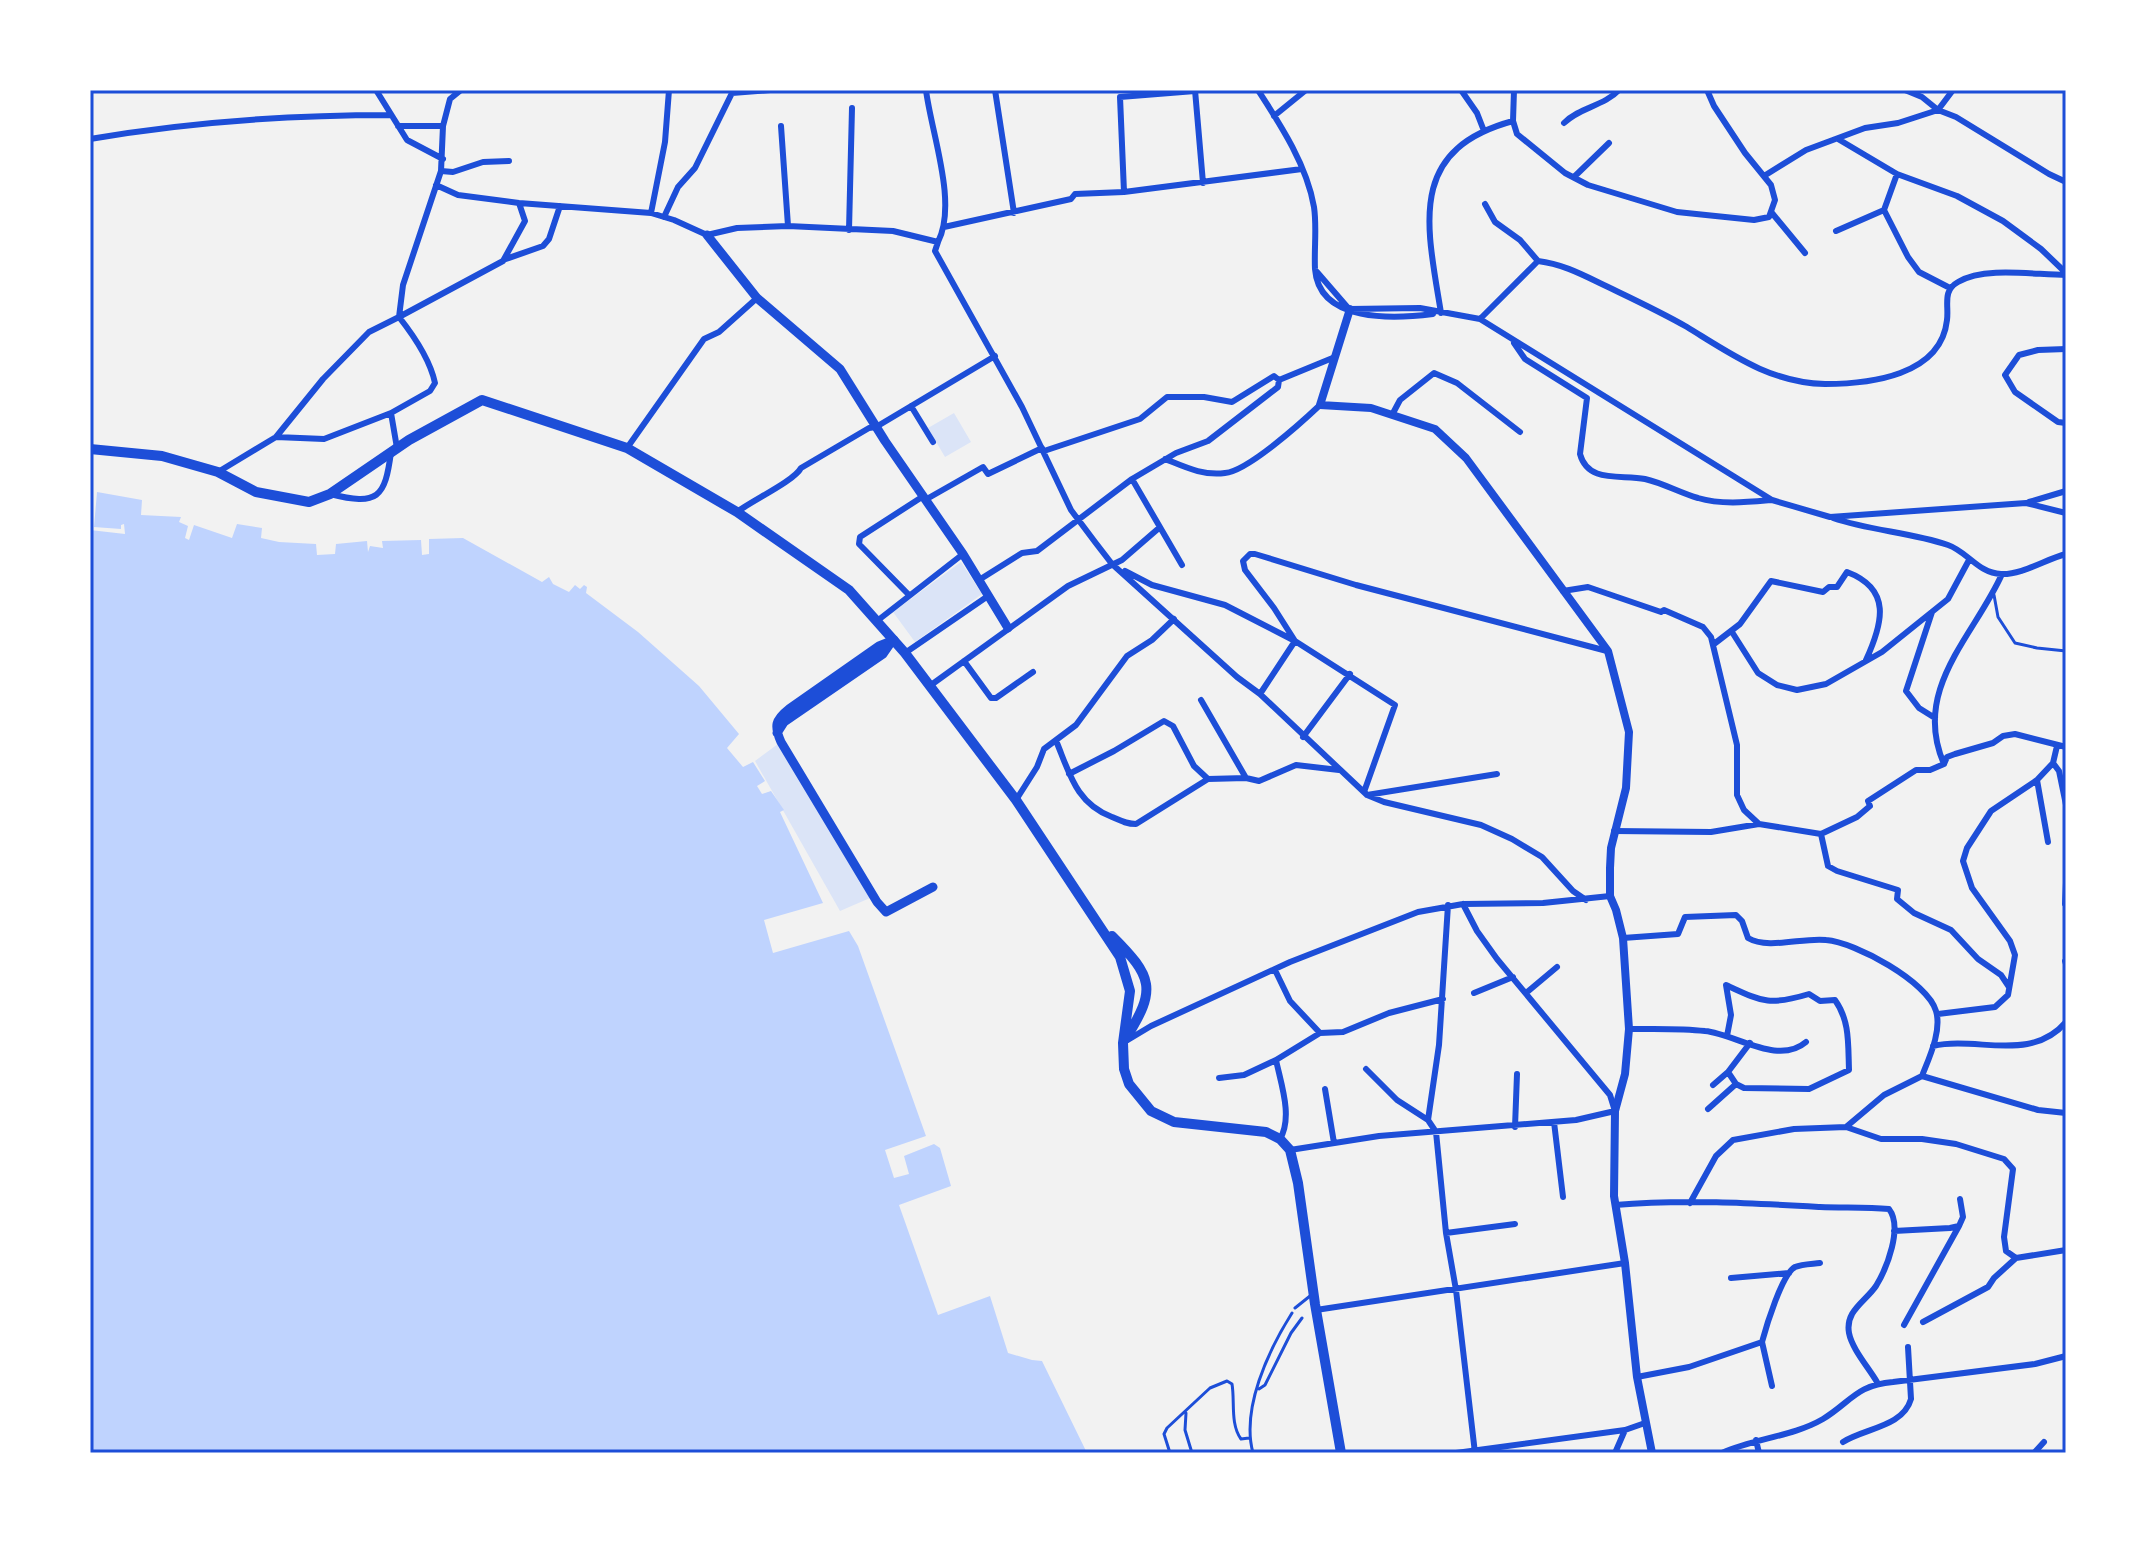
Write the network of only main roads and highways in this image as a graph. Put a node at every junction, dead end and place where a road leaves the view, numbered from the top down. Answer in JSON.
{"nodes":[{"id":1,"x":707,"y":235,"type":"road end"},
{"id":2,"x":90,"y":449,"type":"edge"},
{"id":3,"x":1008,"y":628,"type":"road end"},
{"id":4,"x":894,"y":640,"type":"junction"},
{"id":5,"x":933,"y":887,"type":"dead end"},
{"id":6,"x":1101,"y":929,"type":"junction"},
{"id":7,"x":1123,"y":1043,"type":"junction"},
{"id":8,"x":1341,"y":1453,"type":"edge"}],
"edges":[{"from":1,"to":3,"type":"main road"},
{"from":2,"to":4,"type":"main road"},
{"from":4,"to":5,"type":"main road"},
{"from":4,"to":6,"type":"main road"},
{"from":6,"to":7,"type":"main road"},
{"from":6,"to":7,"type":"main road"},
{"from":7,"to":8,"type":"main road"}]}
